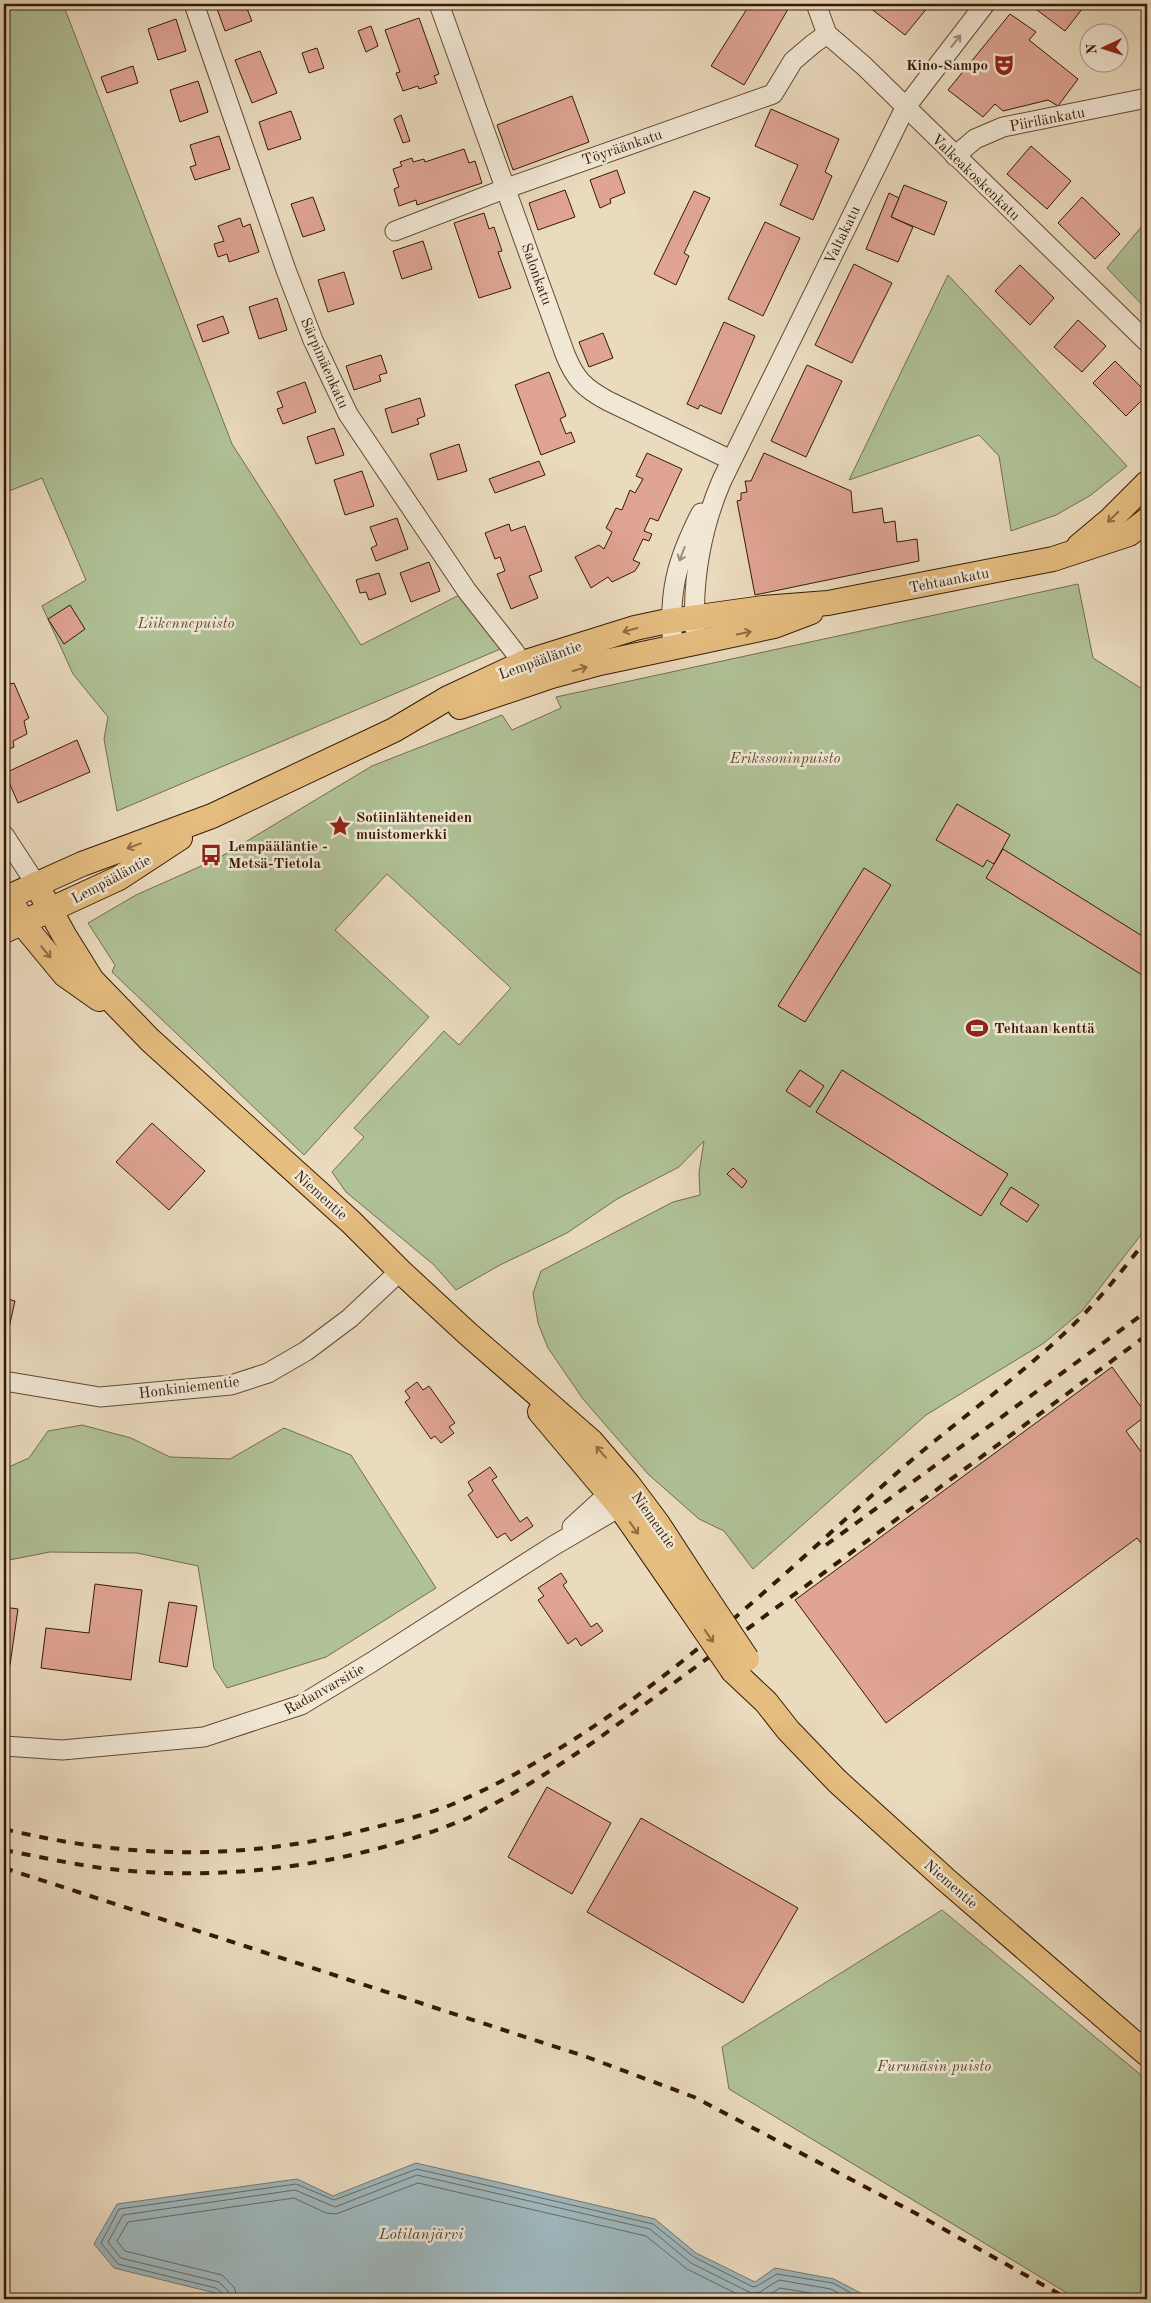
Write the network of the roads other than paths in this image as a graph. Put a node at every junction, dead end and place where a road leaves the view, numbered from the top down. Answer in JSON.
{"nodes":[{"id":1,"x":194,"y":4,"type":"edge"},
{"id":2,"x":439,"y":4,"type":"edge"},
{"id":3,"x":816,"y":4,"type":"edge"},
{"id":4,"x":985,"y":4,"type":"edge"},
{"id":5,"x":827,"y":34,"type":"junction"},
{"id":6,"x":1147,"y":98,"type":"edge"},
{"id":7,"x":905,"y":108,"type":"junction"},
{"id":8,"x":955,"y":156,"type":"junction"},
{"id":9,"x":506,"y":188,"type":"junction"},
{"id":10,"x":394,"y":231,"type":"dead end"},
{"id":11,"x":1147,"y":342,"type":"edge"},
{"id":12,"x":731,"y":460,"type":"junction"},
{"id":13,"x":722,"y":480,"type":"junction"},
{"id":14,"x":1147,"y":483,"type":"edge"},
{"id":15,"x":1147,"y":520,"type":"edge"},
{"id":16,"x":1070,"y":554,"type":"junction"},
{"id":17,"x":828,"y":604,"type":"junction"},
{"id":18,"x":694,"y":616,"type":"junction"},
{"id":19,"x":670,"y":620,"type":"junction"},
{"id":20,"x":696,"y":643,"type":"junction"},
{"id":21,"x":673,"y":648,"type":"junction"},
{"id":22,"x":528,"y":673,"type":"junction"},
{"id":23,"x":212,"y":816,"type":"junction"},
{"id":24,"x":4,"y":835,"type":"edge"},
{"id":25,"x":36,"y":884,"type":"junction"},
{"id":26,"x":6,"y":893,"type":"edge"},
{"id":27,"x":51,"y":911,"type":"junction"},
{"id":28,"x":13,"y":927,"type":"edge"},
{"id":29,"x":135,"y":1025,"type":"junction"},
{"id":30,"x":400,"y":1271,"type":"junction"},
{"id":31,"x":4,"y":1381,"type":"edge"},
{"id":32,"x":623,"y":1494,"type":"junction"},
{"id":33,"x":4,"y":1746,"type":"edge"},
{"id":34,"x":1147,"y":2054,"type":"edge"}],
"edges":[{"from":1,"to":22,"type":"street","name":"Särpimäenkatu"},
{"from":2,"to":9,"type":"street","name":"Salonkatu"},
{"from":3,"to":5,"type":"street","name":"Valkeakoskenkatu"},
{"from":7,"to":4,"type":"street","name":"Valtakatu","one_way":true},
{"from":5,"to":7,"type":"street","name":"Valkeakoskenkatu"},
{"from":5,"to":9,"type":"street","name":"Töyräänkatu"},
{"from":6,"to":8,"type":"street","name":"Piirilänkatu"},
{"from":7,"to":8,"type":"street","name":"Valkeakoskenkatu"},
{"from":7,"to":12,"type":"street","name":"Valtakatu"},
{"from":8,"to":11,"type":"street","name":"Valkeakoskenkatu"},
{"from":9,"to":10,"type":"street","name":"Töyräänkatu"},
{"from":9,"to":12,"type":"street","name":"Salonkatu"},
{"from":12,"to":13,"type":"street","name":"Valtakatu"},
{"from":13,"to":18,"type":"street","name":"Valtakatu"},
{"from":13,"to":19,"type":"street","name":"Valtakatu","one_way":true},
{"from":14,"to":16,"type":"main road","name":"Tehtaankatu","one_way":true},
{"from":15,"to":16,"type":"main road","name":"Tehtaankatu"},
{"from":16,"to":17,"type":"main road","name":"Tehtaankatu"},
{"from":17,"to":18,"type":"main road","name":"Tehtaankatu"},
{"from":20,"to":17,"type":"main road","name":"Tehtaankatu","one_way":true},
{"from":18,"to":19,"type":"main road","name":"Lempääläntie"},
{"from":18,"to":20,"type":"street","name":"Valtakatu"},
{"from":19,"to":21,"type":"street","name":"Valtakatu"},
{"from":19,"to":22,"type":"main road","name":"Lempääläntie","one_way":true},
{"from":20,"to":21,"type":"main road","name":"Lempääläntie"},
{"from":22,"to":21,"type":"main road","name":"Lempääläntie","one_way":true},
{"from":22,"to":23,"type":"main road","name":"Lempääläntie"},
{"from":23,"to":25,"type":"main road","name":"Lempääläntie","one_way":true},
{"from":23,"to":27,"type":"main road","name":"Lempääläntie"},
{"from":24,"to":25,"type":"street"},
{"from":25,"to":26,"type":"main road","name":"Lempääläntie"},
{"from":25,"to":27,"type":"main road","name":"Niementie"},
{"from":26,"to":28,"type":"main road","name":"Niementie"},
{"from":27,"to":28,"type":"main road","name":"Lempääläntie"},
{"from":27,"to":29,"type":"main road","name":"Niementie"},
{"from":28,"to":29,"type":"main road","name":"Niementie","one_way":true},
{"from":29,"to":30,"type":"main road","name":"Niementie"},
{"from":30,"to":31,"type":"street","name":"Honkiniementie"},
{"from":30,"to":32,"type":"main road","name":"Niementie"},
{"from":32,"to":33,"type":"street","name":"Radanvarsitie"},
{"from":32,"to":34,"type":"main road","name":"Niementie","bridge":true}]}
